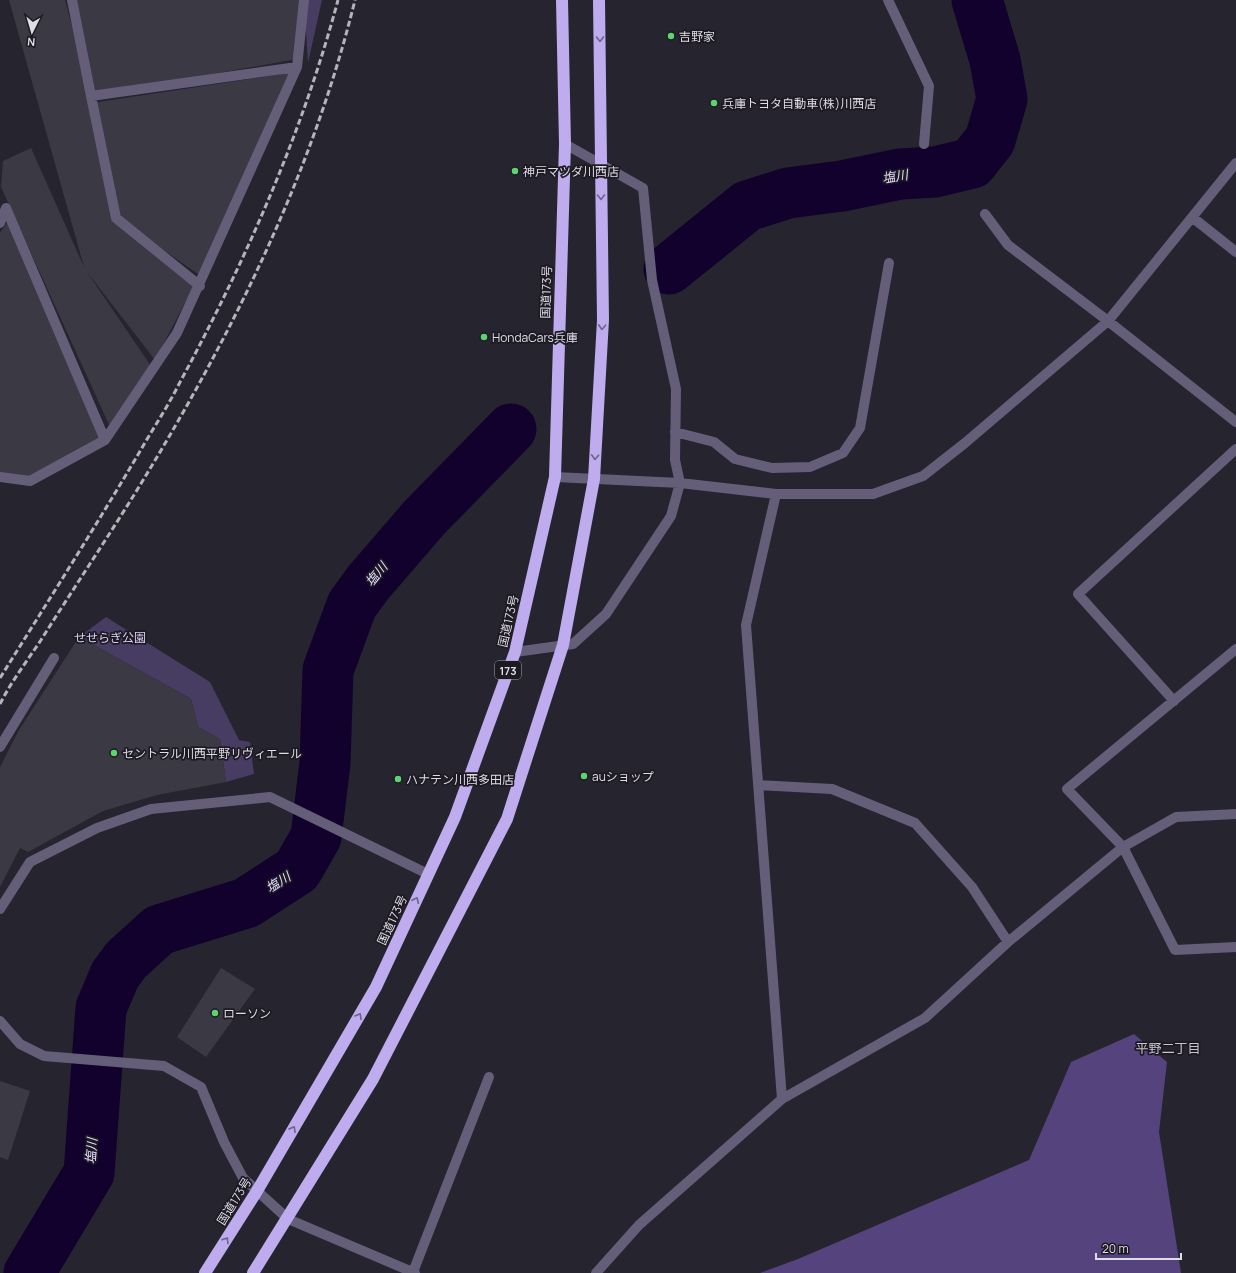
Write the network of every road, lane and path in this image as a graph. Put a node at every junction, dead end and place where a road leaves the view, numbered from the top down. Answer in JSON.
{"nodes":[{"id":1,"x":72,"y":0,"type":"edge"},
{"id":2,"x":304,"y":0,"type":"edge"},
{"id":3,"x":562,"y":0,"type":"edge"},
{"id":4,"x":599,"y":0,"type":"edge"},
{"id":5,"x":888,"y":0,"type":"edge"},
{"id":6,"x":297,"y":66,"type":"junction"},
{"id":7,"x":91,"y":96,"type":"junction"},
{"id":8,"x":565,"y":144,"type":"junction"},
{"id":9,"x":924,"y":144,"type":"dead end"},
{"id":10,"x":1236,"y":164,"type":"edge"},
{"id":11,"x":601,"y":165,"type":"junction"},
{"id":12,"x":985,"y":214,"type":"dead end"},
{"id":13,"x":1192,"y":217,"type":"junction"},
{"id":14,"x":0,"y":223,"type":"edge"},
{"id":15,"x":1236,"y":252,"type":"edge"},
{"id":16,"x":888,"y":263,"type":"dead end"},
{"id":17,"x":200,"y":286,"type":"junction"},
{"id":18,"x":1108,"y":321,"type":"junction"},
{"id":19,"x":1236,"y":422,"type":"edge"},
{"id":20,"x":675,"y":432,"type":"junction"},
{"id":21,"x":105,"y":440,"type":"junction"},
{"id":22,"x":1236,"y":449,"type":"edge"},
{"id":23,"x":0,"y":477,"type":"edge"},
{"id":24,"x":555,"y":477,"type":"junction"},
{"id":25,"x":594,"y":479,"type":"junction"},
{"id":26,"x":680,"y":483,"type":"junction"},
{"id":27,"x":776,"y":494,"type":"junction"},
{"id":28,"x":563,"y":645,"type":"junction"},
{"id":29,"x":1236,"y":649,"type":"edge"},
{"id":30,"x":515,"y":652,"type":"junction"},
{"id":31,"x":54,"y":658,"type":"dead end"},
{"id":32,"x":1174,"y":701,"type":"junction"},
{"id":33,"x":0,"y":747,"type":"edge"},
{"id":34,"x":759,"y":785,"type":"junction"},
{"id":35,"x":1236,"y":814,"type":"edge"},
{"id":36,"x":1123,"y":847,"type":"junction"},
{"id":37,"x":428,"y":874,"type":"junction"},
{"id":38,"x":0,"y":909,"type":"edge"},
{"id":39,"x":1008,"y":942,"type":"junction"},
{"id":40,"x":1236,"y":947,"type":"edge"},
{"id":41,"x":0,"y":1021,"type":"edge"},
{"id":42,"x":489,"y":1077,"type":"dead end"},
{"id":43,"x":782,"y":1099,"type":"junction"},
{"id":44,"x":256,"y":1191,"type":"junction"},
{"id":45,"x":288,"y":1219,"type":"junction"},
{"id":46,"x":414,"y":1272,"type":"edge"},
{"id":47,"x":205,"y":1273,"type":"edge"},
{"id":48,"x":253,"y":1273,"type":"edge"},
{"id":49,"x":596,"y":1273,"type":"edge"}],
"edges":[{"from":1,"to":7,"type":"street"},
{"from":2,"to":6,"type":"street"},
{"from":3,"to":8,"type":"highway","name":"国道173号","number":"173"},
{"from":4,"to":11,"type":"highway","one_way":true},
{"from":5,"to":9,"type":"street"},
{"from":6,"to":7,"type":"street"},
{"from":6,"to":17,"type":"street"},
{"from":7,"to":17,"type":"street"},
{"from":8,"to":11,"type":"street"},
{"from":8,"to":24,"type":"highway","name":"国道173号","number":"173"},
{"from":10,"to":13,"type":"street"},
{"from":11,"to":20,"type":"street"},
{"from":11,"to":25,"type":"highway","one_way":true},
{"from":12,"to":18,"type":"street"},
{"from":13,"to":15,"type":"street"},
{"from":13,"to":18,"type":"street"},
{"from":14,"to":21,"type":"street"},
{"from":16,"to":20,"type":"street"},
{"from":17,"to":21,"type":"street"},
{"from":18,"to":19,"type":"street"},
{"from":18,"to":27,"type":"street"},
{"from":20,"to":26,"type":"street"},
{"from":21,"to":23,"type":"street"},
{"from":22,"to":32,"type":"street"},
{"from":24,"to":25,"type":"street"},
{"from":24,"to":30,"type":"highway","name":"国道173号","number":"173"},
{"from":25,"to":26,"type":"street"},
{"from":25,"to":28,"type":"highway"},
{"from":26,"to":27,"type":"street"},
{"from":26,"to":28,"type":"street"},
{"from":27,"to":34,"type":"street"},
{"from":28,"to":30,"type":"street"},
{"from":28,"to":45,"type":"highway"},
{"from":29,"to":32,"type":"street"},
{"from":30,"to":37,"type":"highway","name":"国道173号","number":"173"},
{"from":31,"to":33,"type":"street"},
{"from":32,"to":36,"type":"street"},
{"from":34,"to":39,"type":"street"},
{"from":34,"to":43,"type":"street"},
{"from":35,"to":36,"type":"street"},
{"from":36,"to":39,"type":"street"},
{"from":36,"to":40,"type":"street"},
{"from":37,"to":38,"type":"street"},
{"from":44,"to":37,"type":"highway","name":"国道173号","number":"173","one_way":true},
{"from":39,"to":43,"type":"street"},
{"from":41,"to":44,"type":"street"},
{"from":42,"to":46,"type":"street"},
{"from":43,"to":49,"type":"street"},
{"from":44,"to":45,"type":"street"},
{"from":47,"to":44,"type":"highway","name":"国道173号","number":"173","one_way":true},
{"from":45,"to":46,"type":"street"},
{"from":45,"to":48,"type":"highway"}]}
